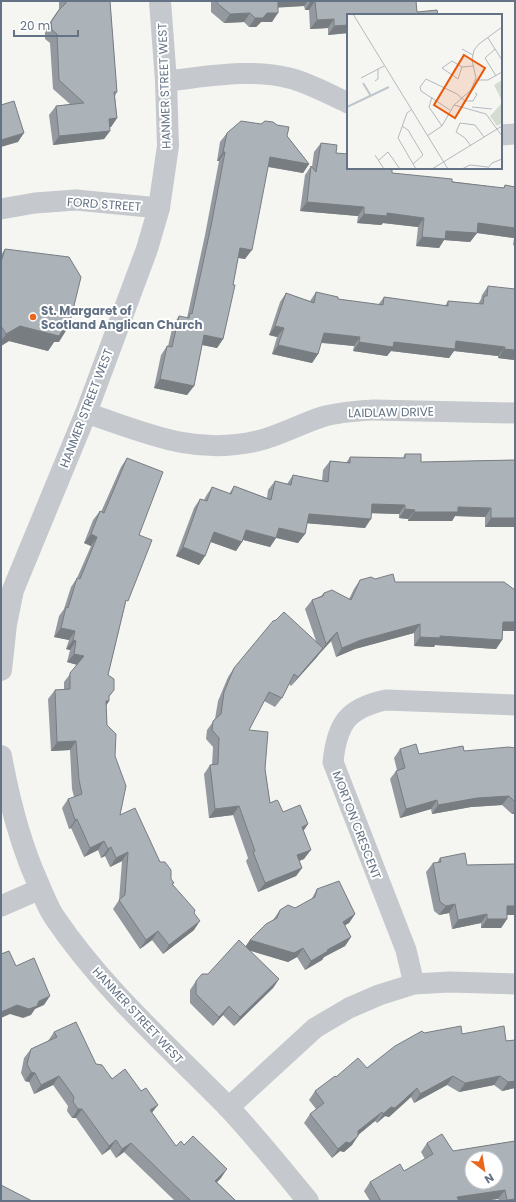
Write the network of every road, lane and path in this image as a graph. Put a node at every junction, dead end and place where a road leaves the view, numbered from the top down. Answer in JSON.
{"nodes":[{"id":1,"x":160,"y":1,"type":"edge"},
{"id":2,"x":166,"y":81,"type":"junction"},
{"id":3,"x":347,"y":103,"type":"edge"},
{"id":4,"x":515,"y":134,"type":"edge"},
{"id":5,"x":502,"y":135,"type":"edge"},
{"id":6,"x":159,"y":208,"type":"junction"},
{"id":7,"x":1,"y":209,"type":"edge"},
{"id":8,"x":86,"y":413,"type":"junction"},
{"id":9,"x":515,"y":413,"type":"edge"},
{"id":10,"x":1,"y":670,"type":"edge"},
{"id":11,"x":515,"y":705,"type":"edge"},
{"id":12,"x":1,"y":756,"type":"edge"},
{"id":13,"x":40,"y":889,"type":"junction"},
{"id":14,"x":1,"y":906,"type":"edge"},
{"id":15,"x":414,"y":984,"type":"junction"},
{"id":16,"x":515,"y":984,"type":"edge"},
{"id":17,"x":228,"y":1108,"type":"junction"},
{"id":18,"x":308,"y":1201,"type":"edge"}],
"edges":[{"from":1,"to":2,"type":"street","name":"HANMER STREET WEST"},
{"from":2,"to":3,"type":"street"},
{"from":2,"to":6,"type":"street","name":"HANMER STREET WEST"},
{"from":4,"to":5,"type":"street"},
{"from":6,"to":7,"type":"street","name":"FORD STREET"},
{"from":6,"to":8,"type":"street","name":"HANMER STREET WEST"},
{"from":8,"to":9,"type":"street","name":"LAIDLAW DRIVE"},
{"from":8,"to":10,"type":"street","name":"HANMER STREET WEST"},
{"from":11,"to":15,"type":"street","name":"MORTON CRESCENT"},
{"from":12,"to":13,"type":"street","name":"HANMER STREET WEST"},
{"from":13,"to":14,"type":"street"},
{"from":13,"to":17,"type":"street","name":"HANMER STREET WEST"},
{"from":15,"to":16,"type":"street"},
{"from":15,"to":17,"type":"street"},
{"from":17,"to":18,"type":"street","name":"HANMER STREET WEST"}]}
